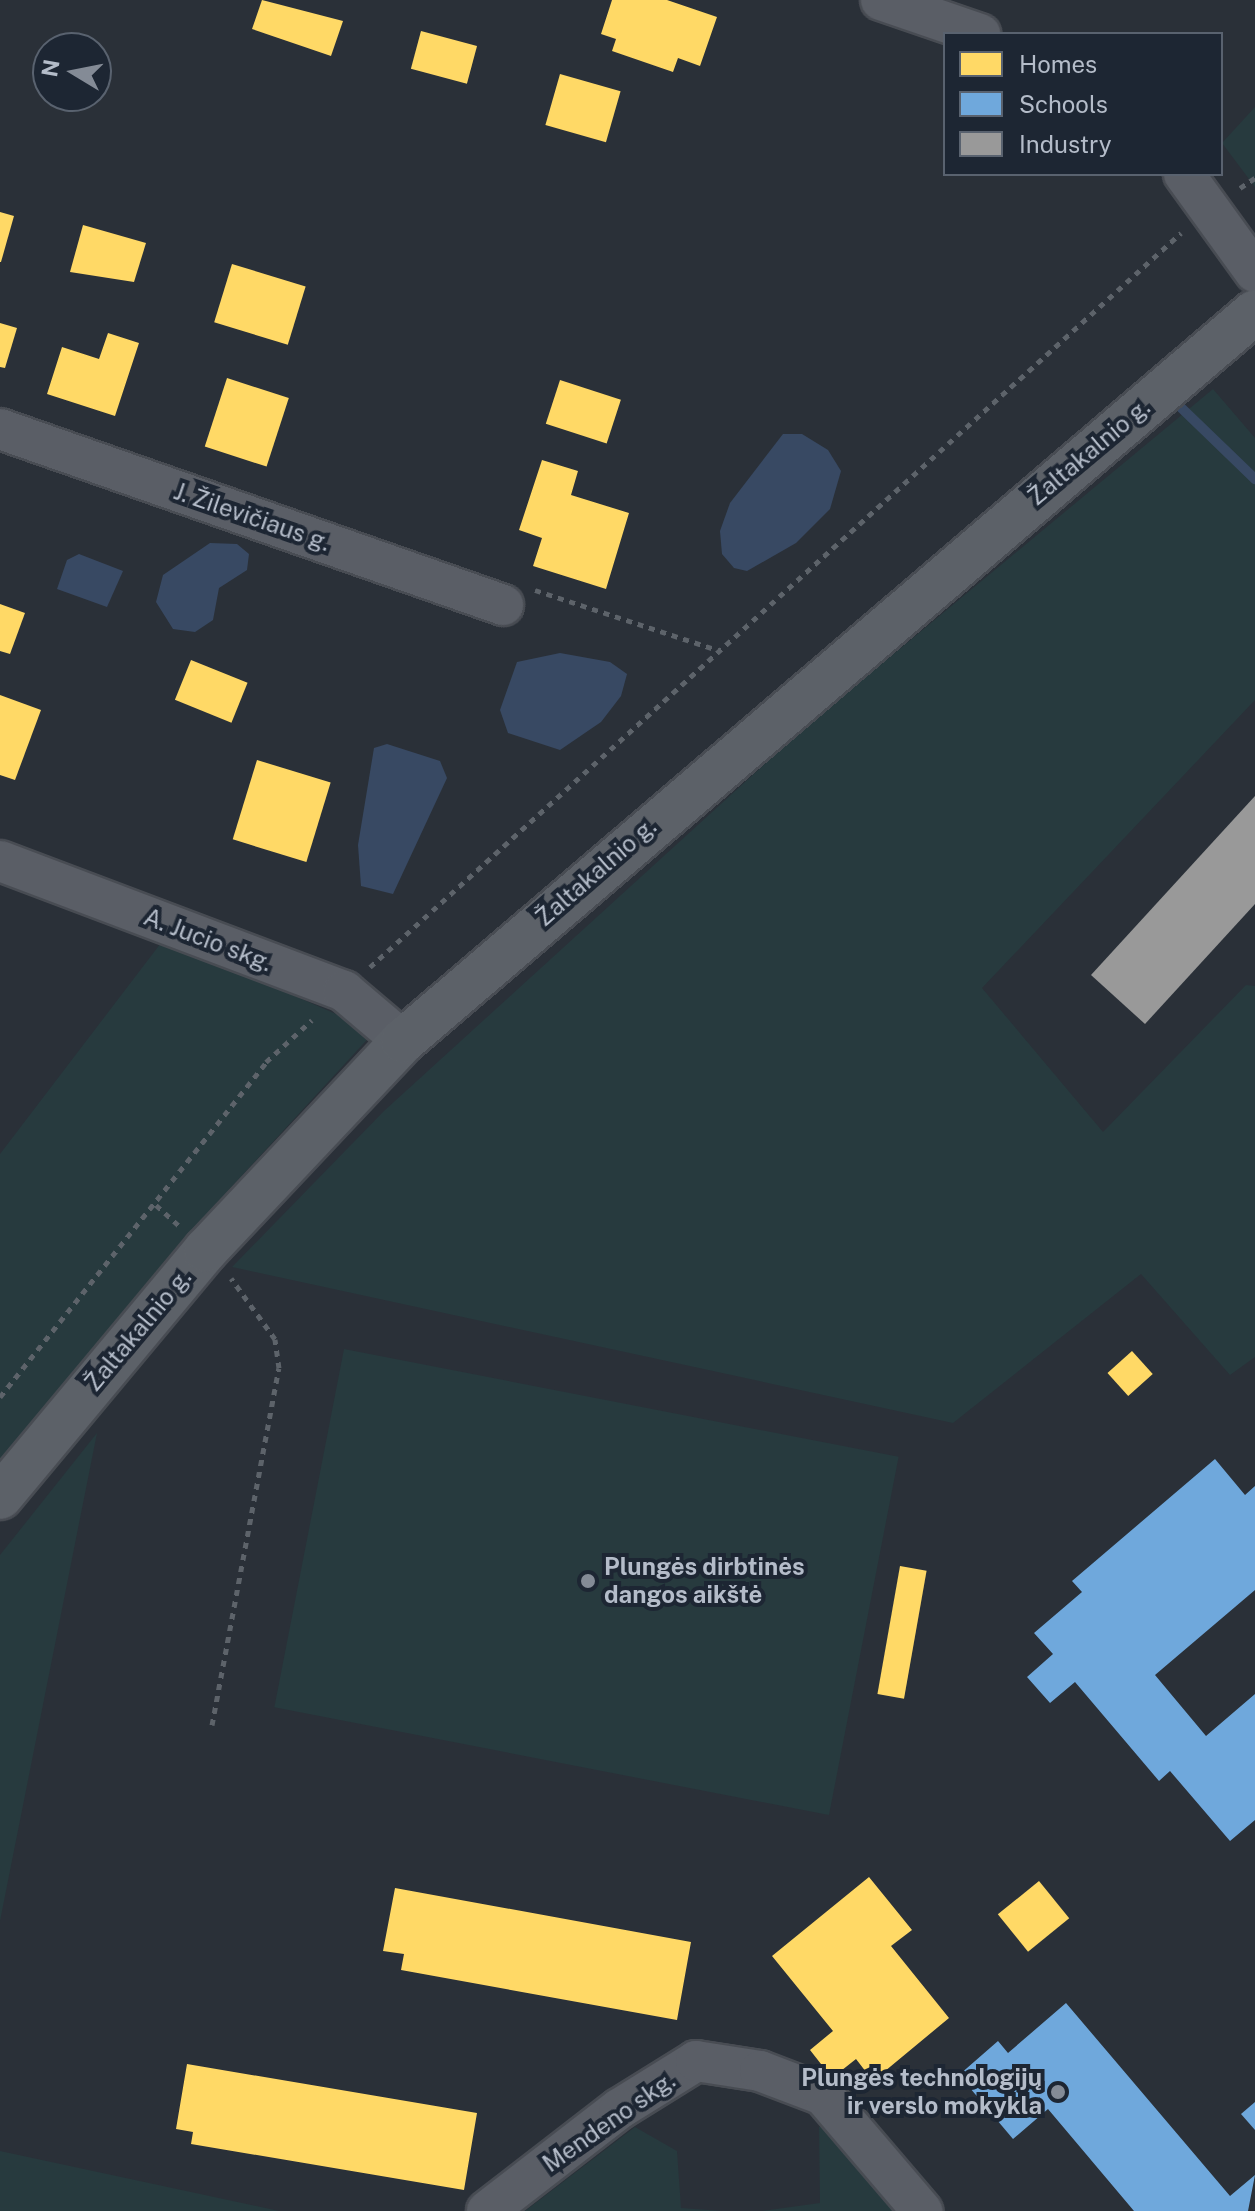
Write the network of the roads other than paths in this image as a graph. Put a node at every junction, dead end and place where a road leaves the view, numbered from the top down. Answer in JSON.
{"nodes":[{"id":1,"x":881,"y":0,"type":"edge"},
{"id":2,"x":974,"y":32,"type":"edge"},
{"id":3,"x":1185,"y":176,"type":"edge"},
{"id":4,"x":1255,"y":272,"type":"edge"},
{"id":5,"x":1255,"y":312,"type":"edge"},
{"id":6,"x":0,"y":429,"type":"edge"},
{"id":7,"x":516,"y":596,"type":"road end"},
{"id":8,"x":0,"y":861,"type":"edge"},
{"id":9,"x":403,"y":1041,"type":"junction"},
{"id":10,"x":0,"y":1497,"type":"edge"},
{"id":11,"x":487,"y":2211,"type":"edge"},
{"id":12,"x":922,"y":2211,"type":"edge"}],
"edges":[{"from":1,"to":2,"type":"street"},
{"from":3,"to":4,"type":"street"},
{"from":5,"to":9,"type":"main road","name":"Žaltakalnio g."},
{"from":6,"to":7,"type":"street","name":"J. Žilevičiaus g."},
{"from":8,"to":9,"type":"street","name":"A. Jucio skg."},
{"from":9,"to":10,"type":"main road","name":"Žaltakalnio g."},
{"from":11,"to":12,"type":"street","name":"Mendeno skg."}]}
